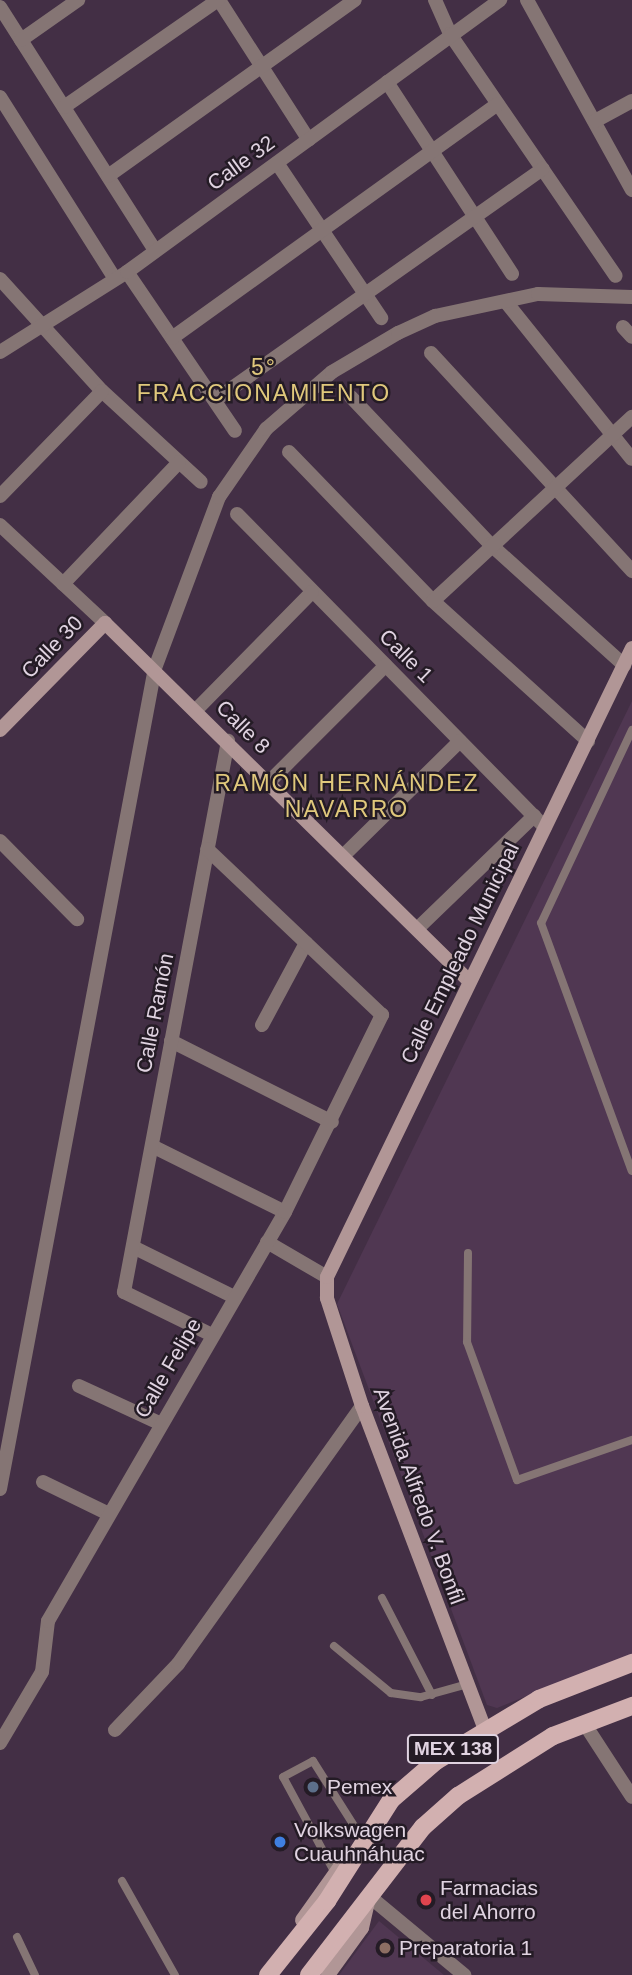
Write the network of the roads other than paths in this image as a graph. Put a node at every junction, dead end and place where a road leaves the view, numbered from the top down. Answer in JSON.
{"nodes":[{"id":1,"x":78,"y":0,"type":"edge"},
{"id":2,"x":218,"y":0,"type":"edge"},
{"id":3,"x":355,"y":0,"type":"edge"},
{"id":4,"x":435,"y":0,"type":"edge"},
{"id":5,"x":500,"y":0,"type":"edge"},
{"id":6,"x":527,"y":0,"type":"edge"},
{"id":7,"x":0,"y":7,"type":"edge"},
{"id":8,"x":450,"y":34,"type":"junction"},
{"id":9,"x":21,"y":40,"type":"junction"},
{"id":10,"x":262,"y":66,"type":"junction"},
{"id":11,"x":387,"y":82,"type":"junction"},
{"id":12,"x":0,"y":97,"type":"edge"},
{"id":13,"x":632,"y":101,"type":"edge"},
{"id":14,"x":498,"y":104,"type":"junction"},
{"id":15,"x":64,"y":107,"type":"junction"},
{"id":16,"x":595,"y":121,"type":"junction"},
{"id":17,"x":309,"y":140,"type":"junction"},
{"id":18,"x":433,"y":150,"type":"junction"},
{"id":19,"x":276,"y":163,"type":"junction"},
{"id":20,"x":543,"y":169,"type":"junction"},
{"id":21,"x":107,"y":176,"type":"junction"},
{"id":22,"x":632,"y":190,"type":"edge"},
{"id":23,"x":478,"y":216,"type":"junction"},
{"id":24,"x":322,"y":231,"type":"junction"},
{"id":25,"x":155,"y":250,"type":"junction"},
{"id":26,"x":512,"y":274,"type":"dead end"},
{"id":27,"x":121,"y":275,"type":"junction"},
{"id":28,"x":616,"y":276,"type":"dead end"},
{"id":29,"x":0,"y":279,"type":"edge"},
{"id":30,"x":364,"y":293,"type":"junction"},
{"id":31,"x":632,"y":298,"type":"edge"},
{"id":32,"x":506,"y":302,"type":"dead end"},
{"id":33,"x":381,"y":318,"type":"dead end"},
{"id":34,"x":42,"y":328,"type":"junction"},
{"id":35,"x":172,"y":338,"type":"junction"},
{"id":36,"x":0,"y":352,"type":"edge"},
{"id":37,"x":431,"y":353,"type":"dead end"},
{"id":38,"x":102,"y":391,"type":"junction"},
{"id":39,"x":351,"y":397,"type":"dead end"},
{"id":40,"x":215,"y":400,"type":"junction"},
{"id":41,"x":632,"y":416,"type":"edge"},
{"id":42,"x":236,"y":431,"type":"dead end"},
{"id":43,"x":612,"y":436,"type":"junction"},
{"id":44,"x":289,"y":452,"type":"dead end"},
{"id":45,"x":632,"y":458,"type":"edge"},
{"id":46,"x":179,"y":462,"type":"junction"},
{"id":47,"x":201,"y":482,"type":"dead end"},
{"id":48,"x":552,"y":489,"type":"junction"},
{"id":49,"x":0,"y":496,"type":"edge"},
{"id":50,"x":237,"y":514,"type":"dead end"},
{"id":51,"x":0,"y":525,"type":"edge"},
{"id":52,"x":490,"y":544,"type":"junction"},
{"id":53,"x":632,"y":571,"type":"edge"},
{"id":54,"x":63,"y":583,"type":"junction"},
{"id":55,"x":312,"y":592,"type":"junction"},
{"id":56,"x":433,"y":601,"type":"junction"},
{"id":57,"x":105,"y":623,"type":"junction"},
{"id":58,"x":632,"y":648,"type":"edge"},
{"id":59,"x":386,"y":665,"type":"junction"},
{"id":60,"x":624,"y":665,"type":"junction"},
{"id":61,"x":155,"y":668,"type":"junction"},
{"id":62,"x":196,"y":709,"type":"junction"},
{"id":63,"x":0,"y":730,"type":"edge"},
{"id":64,"x":632,"y":730,"type":"edge"},
{"id":65,"x":228,"y":741,"type":"junction"},
{"id":66,"x":460,"y":741,"type":"junction"},
{"id":67,"x":588,"y":741,"type":"junction"},
{"id":68,"x":269,"y":782,"type":"junction"},
{"id":69,"x":534,"y":816,"type":"junction"},
{"id":70,"x":545,"y":827,"type":"junction"},
{"id":71,"x":0,"y":841,"type":"edge"},
{"id":72,"x":208,"y":849,"type":"junction"},
{"id":73,"x":343,"y":856,"type":"junction"},
{"id":74,"x":77,"y":919,"type":"dead end"},
{"id":75,"x":417,"y":929,"type":"junction"},
{"id":76,"x":306,"y":943,"type":"junction"},
{"id":77,"x":469,"y":981,"type":"junction"},
{"id":78,"x":262,"y":1025,"type":"dead end"},
{"id":79,"x":171,"y":1041,"type":"junction"},
{"id":80,"x":332,"y":1122,"type":"junction"},
{"id":81,"x":152,"y":1146,"type":"junction"},
{"id":82,"x":632,"y":1171,"type":"edge"},
{"id":83,"x":285,"y":1212,"type":"junction"},
{"id":84,"x":267,"y":1242,"type":"junction"},
{"id":85,"x":133,"y":1247,"type":"junction"},
{"id":86,"x":468,"y":1253,"type":"dead end"},
{"id":87,"x":327,"y":1277,"type":"junction"},
{"id":88,"x":234,"y":1297,"type":"junction"},
{"id":89,"x":212,"y":1335,"type":"junction"},
{"id":90,"x":79,"y":1386,"type":"dead end"},
{"id":91,"x":362,"y":1406,"type":"junction"},
{"id":92,"x":159,"y":1423,"type":"junction"},
{"id":93,"x":632,"y":1440,"type":"edge"},
{"id":94,"x":43,"y":1482,"type":"dead end"},
{"id":95,"x":0,"y":1489,"type":"edge"},
{"id":96,"x":109,"y":1514,"type":"junction"},
{"id":97,"x":382,"y":1598,"type":"dead end"},
{"id":98,"x":334,"y":1646,"type":"dead end"},
{"id":99,"x":632,"y":1663,"type":"edge"},
{"id":100,"x":468,"y":1684,"type":"junction"},
{"id":101,"x":432,"y":1695,"type":"junction"},
{"id":102,"x":632,"y":1706,"type":"edge"},
{"id":103,"x":584,"y":1723,"type":"junction"},
{"id":104,"x":484,"y":1727,"type":"junction"},
{"id":105,"x":115,"y":1730,"type":"dead end"},
{"id":106,"x":0,"y":1743,"type":"edge"},
{"id":107,"x":632,"y":1797,"type":"edge"},
{"id":108,"x":391,"y":1800,"type":"junction"},
{"id":109,"x":360,"y":1835,"type":"junction"},
{"id":110,"x":335,"y":1872,"type":"junction"},
{"id":111,"x":122,"y":1881,"type":"dead end"},
{"id":112,"x":369,"y":1896,"type":"junction"},
{"id":113,"x":17,"y":1937,"type":"dead end"},
{"id":114,"x":35,"y":1975,"type":"edge"},
{"id":115,"x":175,"y":1975,"type":"edge"},
{"id":116,"x":261,"y":1975,"type":"edge"},
{"id":117,"x":268,"y":1975,"type":"edge"},
{"id":118,"x":309,"y":1975,"type":"edge"},
{"id":119,"x":328,"y":1975,"type":"edge"},
{"id":120,"x":464,"y":1975,"type":"edge"}],
"edges":[{"from":1,"to":9,"type":"street"},
{"from":2,"to":10,"type":"street"},
{"from":2,"to":15,"type":"street"},
{"from":3,"to":10,"type":"street"},
{"from":4,"to":8,"type":"street"},
{"from":5,"to":8,"type":"street","name":"Calle 32"},
{"from":6,"to":16,"type":"street"},
{"from":7,"to":9,"type":"street"},
{"from":8,"to":11,"type":"street","name":"Calle 32"},
{"from":8,"to":14,"type":"street"},
{"from":9,"to":15,"type":"street"},
{"from":10,"to":17,"type":"street"},
{"from":10,"to":21,"type":"street"},
{"from":11,"to":17,"type":"street","name":"Calle 32"},
{"from":11,"to":18,"type":"street"},
{"from":12,"to":27,"type":"street"},
{"from":13,"to":16,"type":"street"},
{"from":14,"to":18,"type":"street"},
{"from":14,"to":20,"type":"street"},
{"from":15,"to":21,"type":"street"},
{"from":16,"to":22,"type":"street"},
{"from":17,"to":19,"type":"street","name":"Calle 32"},
{"from":18,"to":23,"type":"street"},
{"from":18,"to":24,"type":"street"},
{"from":19,"to":24,"type":"street"},
{"from":19,"to":25,"type":"street","name":"Calle 32"},
{"from":20,"to":23,"type":"street"},
{"from":20,"to":28,"type":"street"},
{"from":21,"to":25,"type":"street"},
{"from":23,"to":26,"type":"street"},
{"from":23,"to":30,"type":"street"},
{"from":24,"to":30,"type":"street"},
{"from":24,"to":35,"type":"street"},
{"from":25,"to":27,"type":"street","name":"Calle 32"},
{"from":27,"to":34,"type":"street","name":"Calle 32"},
{"from":27,"to":35,"type":"street"},
{"from":29,"to":34,"type":"street"},
{"from":30,"to":33,"type":"street"},
{"from":30,"to":40,"type":"street"},
{"from":31,"to":61,"type":"street"},
{"from":32,"to":43,"type":"street"},
{"from":34,"to":36,"type":"street","name":"Calle 32"},
{"from":34,"to":38,"type":"street"},
{"from":35,"to":40,"type":"street"},
{"from":37,"to":48,"type":"street"},
{"from":38,"to":46,"type":"street"},
{"from":38,"to":49,"type":"street"},
{"from":39,"to":52,"type":"street"},
{"from":40,"to":42,"type":"street"},
{"from":41,"to":43,"type":"street"},
{"from":43,"to":45,"type":"street"},
{"from":43,"to":48,"type":"street"},
{"from":44,"to":56,"type":"street"},
{"from":46,"to":47,"type":"street"},
{"from":46,"to":54,"type":"street"},
{"from":48,"to":52,"type":"street"},
{"from":48,"to":53,"type":"street"},
{"from":50,"to":55,"type":"street","name":"Calle 1"},
{"from":51,"to":54,"type":"street"},
{"from":52,"to":56,"type":"street"},
{"from":52,"to":60,"type":"street"},
{"from":54,"to":57,"type":"street"},
{"from":55,"to":59,"type":"street","name":"Calle 1"},
{"from":55,"to":62,"type":"street"},
{"from":56,"to":67,"type":"street"},
{"from":57,"to":61,"type":"street","name":"Calle 8"},
{"from":57,"to":63,"type":"street","name":"Calle 30"},
{"from":58,"to":60,"type":"street","name":"Calle Empleado Municipal"},
{"from":59,"to":66,"type":"street","name":"Calle 1"},
{"from":59,"to":68,"type":"street"},
{"from":60,"to":67,"type":"street","name":"Calle Empleado Municipal"},
{"from":61,"to":62,"type":"street","name":"Calle 8"},
{"from":61,"to":95,"type":"street"},
{"from":62,"to":65,"type":"street","name":"Calle 8"},
{"from":64,"to":82,"type":"lane"},
{"from":65,"to":68,"type":"street","name":"Calle 8"},
{"from":65,"to":72,"type":"street","name":"Calle Ramón"},
{"from":66,"to":69,"type":"street","name":"Calle 1"},
{"from":66,"to":73,"type":"street"},
{"from":67,"to":70,"type":"street","name":"Calle Empleado Municipal"},
{"from":68,"to":73,"type":"street","name":"Calle 8"},
{"from":69,"to":70,"type":"street","name":"Calle 1"},
{"from":69,"to":75,"type":"street"},
{"from":70,"to":77,"type":"street","name":"Calle Empleado Municipal"},
{"from":71,"to":74,"type":"street"},
{"from":72,"to":76,"type":"street"},
{"from":72,"to":79,"type":"street","name":"Calle Ramón"},
{"from":73,"to":75,"type":"street","name":"Calle 8"},
{"from":75,"to":77,"type":"street","name":"Calle 8"},
{"from":76,"to":78,"type":"street"},
{"from":76,"to":80,"type":"street","name":"Calle Felipe"},
{"from":77,"to":87,"type":"street","name":"Calle Empleado Municipal"},
{"from":79,"to":80,"type":"street"},
{"from":79,"to":81,"type":"street","name":"Calle Ramón"},
{"from":80,"to":83,"type":"street","name":"Calle Felipe"},
{"from":81,"to":83,"type":"street"},
{"from":81,"to":85,"type":"street","name":"Calle Ramón"},
{"from":83,"to":84,"type":"street","name":"Calle Felipe"},
{"from":84,"to":87,"type":"street"},
{"from":84,"to":88,"type":"street","name":"Calle Felipe"},
{"from":85,"to":88,"type":"street"},
{"from":85,"to":89,"type":"street","name":"Calle Ramón"},
{"from":86,"to":93,"type":"lane"},
{"from":87,"to":91,"type":"street","name":"Avenida Alfredo V. Bonfil"},
{"from":88,"to":89,"type":"street","name":"Calle Felipe"},
{"from":89,"to":92,"type":"street","name":"Calle Felipe"},
{"from":90,"to":92,"type":"street"},
{"from":91,"to":100,"type":"street","name":"Avenida Alfredo V. Bonfil"},
{"from":91,"to":105,"type":"street"},
{"from":92,"to":96,"type":"street","name":"Calle Felipe"},
{"from":94,"to":96,"type":"street"},
{"from":96,"to":106,"type":"street","name":"Calle Felipe"},
{"from":97,"to":101,"type":"lane"},
{"from":98,"to":101,"type":"lane"},
{"from":99,"to":104,"type":"main road","number":"MEX 138"},
{"from":100,"to":101,"type":"lane"},
{"from":100,"to":104,"type":"street","name":"Avenida Alfredo V. Bonfil"},
{"from":102,"to":103,"type":"main road","number":"MEX 138"},
{"from":103,"to":107,"type":"street"},
{"from":103,"to":112,"type":"main road","number":"MEX 138"},
{"from":104,"to":108,"type":"main road","number":"MEX 138"},
{"from":108,"to":109,"type":"street","number":"MEX 138"},
{"from":108,"to":117,"type":"main road","number":"MEX 138"},
{"from":109,"to":110,"type":"street","number":"MEX 138"},
{"from":109,"to":110,"type":"lane"},
{"from":110,"to":116,"type":"street","number":"MEX 138"},
{"from":111,"to":115,"type":"lane"},
{"from":112,"to":118,"type":"main road","number":"MEX 138"},
{"from":112,"to":119,"type":"street","number":"MEX 138"},
{"from":112,"to":120,"type":"street"},
{"from":113,"to":114,"type":"lane"}]}
